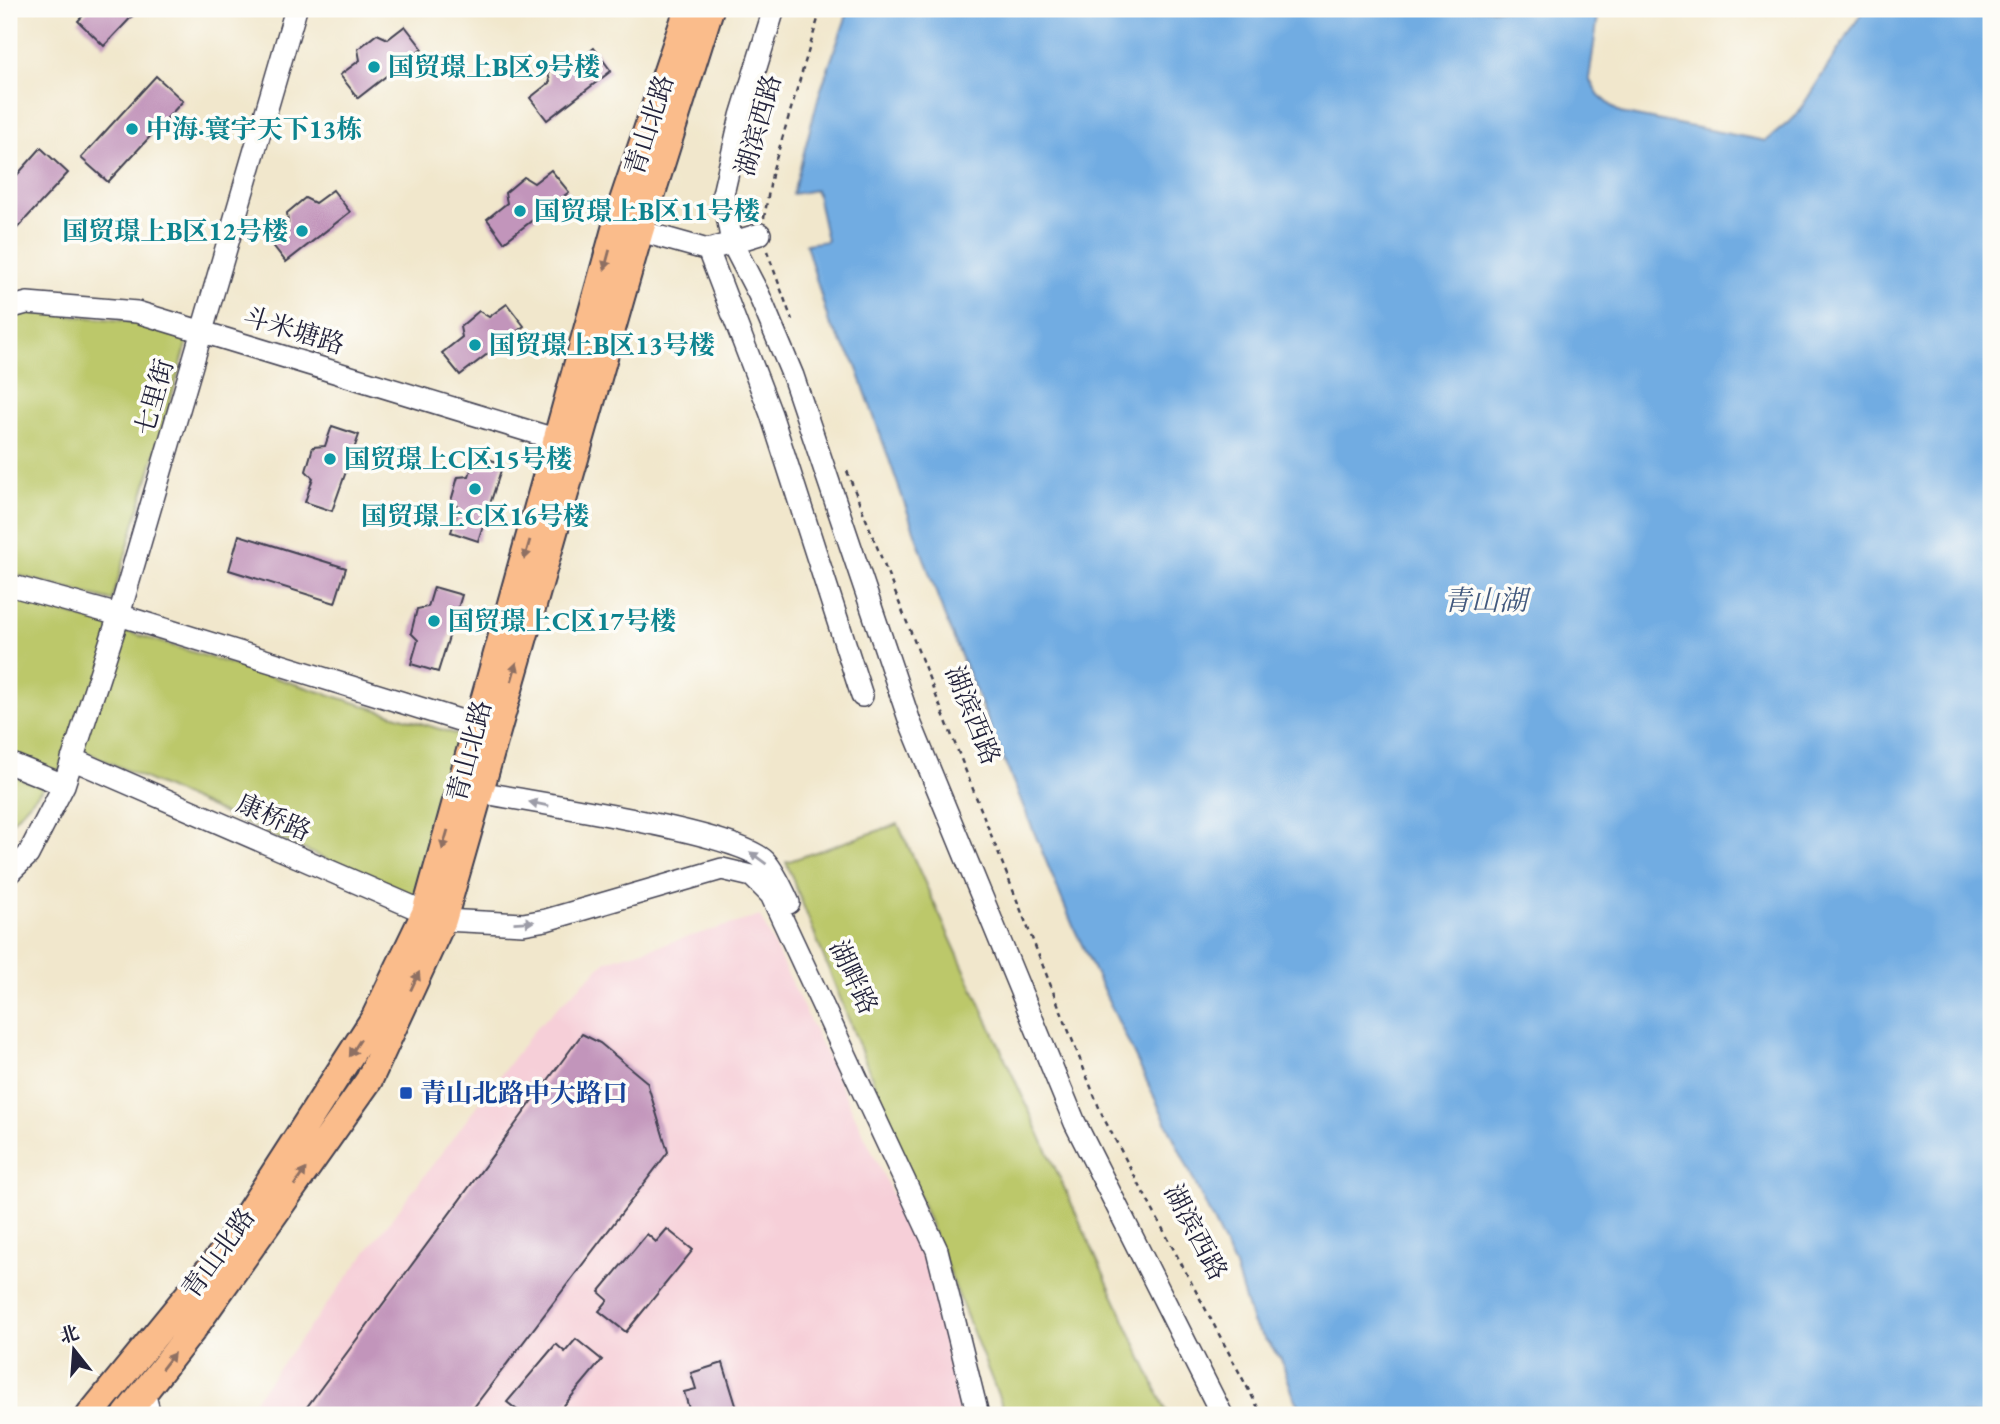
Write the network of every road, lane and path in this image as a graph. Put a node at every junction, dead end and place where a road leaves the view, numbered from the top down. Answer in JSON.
{"nodes":[{"id":1,"x":296,"y":9,"type":"edge"},
{"id":2,"x":688,"y":9,"type":"edge"},
{"id":3,"x":710,"y":9,"type":"edge"},
{"id":4,"x":774,"y":9,"type":"edge"},
{"id":5,"x":821,"y":9,"type":"edge"},
{"id":6,"x":640,"y":231,"type":"junction"},
{"id":7,"x":760,"y":234,"type":"junction"},
{"id":8,"x":732,"y":243,"type":"junction"},
{"id":9,"x":708,"y":250,"type":"junction"},
{"id":10,"x":9,"y":308,"type":"edge"},
{"id":11,"x":793,"y":323,"type":"dead end"},
{"id":12,"x":202,"y":331,"type":"junction"},
{"id":13,"x":558,"y":440,"type":"junction"},
{"id":14,"x":844,"y":463,"type":"dead end"},
{"id":15,"x":9,"y":585,"type":"edge"},
{"id":16,"x":119,"y":615,"type":"junction"},
{"id":17,"x":862,"y":696,"type":"dead end"},
{"id":18,"x":475,"y":725,"type":"junction"},
{"id":19,"x":72,"y":759,"type":"junction"},
{"id":20,"x":9,"y":763,"type":"edge"},
{"id":21,"x":470,"y":790,"type":"junction"},
{"id":22,"x":61,"y":791,"type":"junction"},
{"id":23,"x":9,"y":873,"type":"edge"},
{"id":24,"x":441,"y":917,"type":"junction"},
{"id":25,"x":147,"y":1403,"type":"edge"},
{"id":26,"x":90,"y":1415,"type":"edge"},
{"id":27,"x":125,"y":1415,"type":"edge"},
{"id":28,"x":978,"y":1415,"type":"edge"},
{"id":29,"x":989,"y":1415,"type":"edge"},
{"id":30,"x":1222,"y":1415,"type":"edge"},
{"id":31,"x":1262,"y":1415,"type":"edge"}],
"edges":[{"from":1,"to":12,"type":"street","name":"七里街"},
{"from":2,"to":13,"type":"main road","name":"青山北路","one_way":true},
{"from":3,"to":6,"type":"main road","name":"青山北路"},
{"from":4,"to":8,"type":"street","name":"湖滨西路"},
{"from":5,"to":7,"type":"path","name":"湖滨西路"},
{"from":6,"to":9,"type":"street"},
{"from":21,"to":6,"type":"main road","name":"青山北路","one_way":true},
{"from":7,"to":8,"type":"street"},
{"from":7,"to":11,"type":"path"},
{"from":8,"to":9,"type":"street"},
{"from":8,"to":30,"type":"street","name":"湖滨西路"},
{"from":9,"to":17,"type":"street"},
{"from":10,"to":12,"type":"street","name":"斗米塘路"},
{"from":12,"to":13,"type":"street","name":"斗米塘路"},
{"from":12,"to":16,"type":"street","name":"七里街"},
{"from":13,"to":18,"type":"main road","name":"青山北路","one_way":true},
{"from":14,"to":31,"type":"path","name":"湖滨西路"},
{"from":15,"to":16,"type":"street"},
{"from":16,"to":18,"type":"street"},
{"from":16,"to":19,"type":"street","name":"七里街"},
{"from":18,"to":21,"type":"main road","name":"青山北路"},
{"from":19,"to":22,"type":"street","name":"七里街"},
{"from":19,"to":24,"type":"street","name":"康桥路"},
{"from":20,"to":22,"type":"street"},
{"from":21,"to":24,"type":"main road","name":"青山北路"},
{"from":29,"to":21,"type":"street","name":"湖畔路","one_way":true},
{"from":22,"to":23,"type":"street","name":"七里街"},
{"from":25,"to":24,"type":"main road","name":"青山北路","one_way":true},
{"from":24,"to":26,"type":"main road","name":"青山北路","one_way":true},
{"from":24,"to":28,"type":"street","name":"湖畔路","one_way":true},
{"from":25,"to":27,"type":"main road","name":"青山北路"}]}
